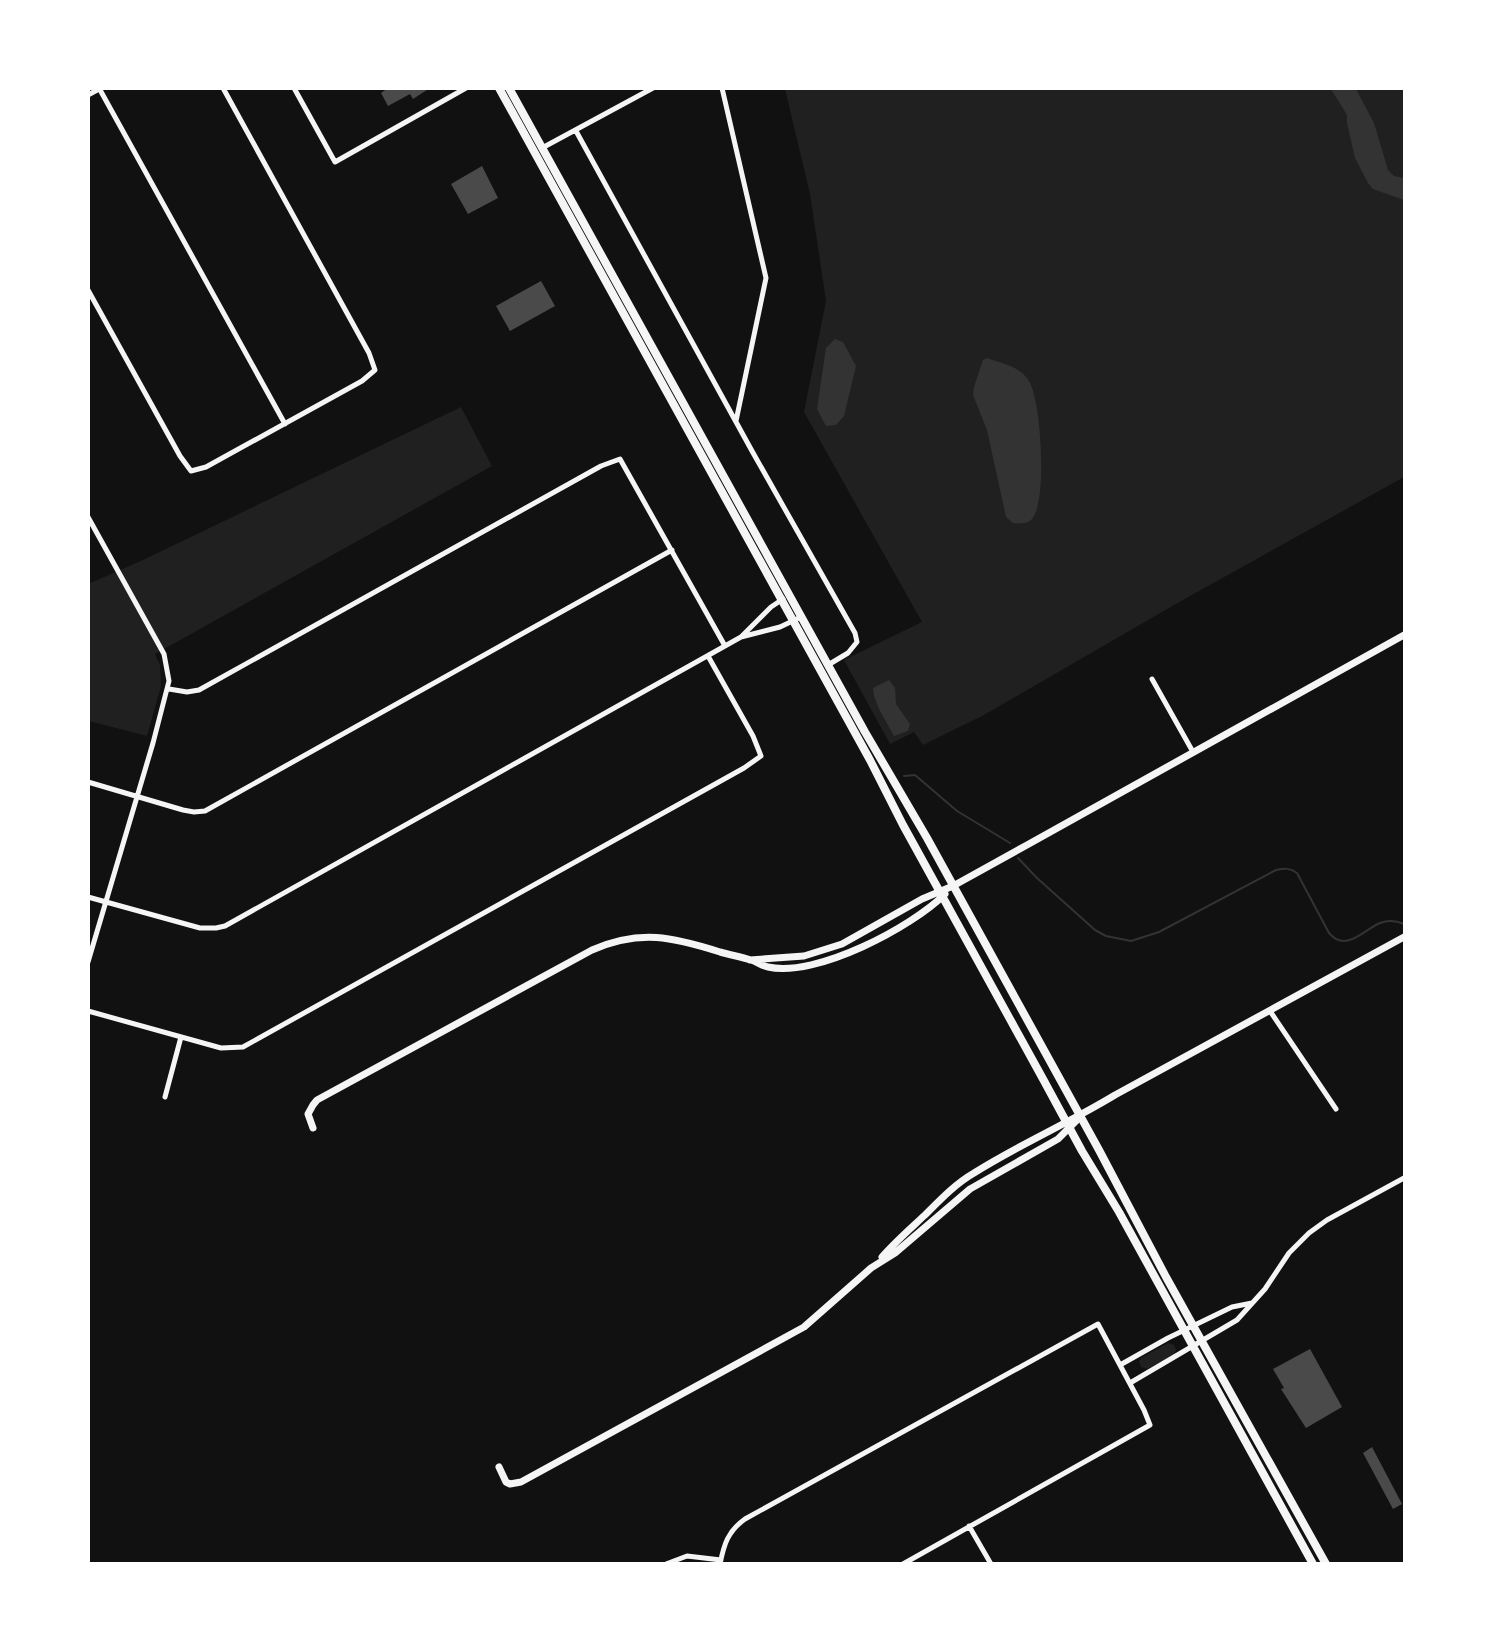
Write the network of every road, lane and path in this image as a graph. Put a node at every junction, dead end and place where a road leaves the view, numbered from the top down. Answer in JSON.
{"nodes":[{"id":1,"x":223,"y":88,"type":"edge"},
{"id":2,"x":294,"y":88,"type":"edge"},
{"id":3,"x":499,"y":88,"type":"edge"},
{"id":4,"x":509,"y":88,"type":"edge"},
{"id":5,"x":653,"y":88,"type":"edge"},
{"id":6,"x":722,"y":88,"type":"edge"},
{"id":7,"x":100,"y":89,"type":"edge"},
{"id":8,"x":465,"y":89,"type":"edge"},
{"id":9,"x":88,"y":95,"type":"edge"},
{"id":10,"x":576,"y":131,"type":"junction"},
{"id":11,"x":542,"y":148,"type":"junction"},
{"id":12,"x":88,"y":290,"type":"edge"},
{"id":13,"x":736,"y":421,"type":"junction"},
{"id":14,"x":285,"y":424,"type":"junction"},
{"id":15,"x":89,"y":519,"type":"edge"},
{"id":16,"x":672,"y":550,"type":"junction"},
{"id":17,"x":789,"y":595,"type":"junction"},
{"id":18,"x":781,"y":600,"type":"junction"},
{"id":19,"x":801,"y":617,"type":"junction"},
{"id":20,"x":793,"y":621,"type":"junction"},
{"id":21,"x":1404,"y":635,"type":"edge"},
{"id":22,"x":741,"y":637,"type":"junction"},
{"id":23,"x":725,"y":646,"type":"junction"},
{"id":24,"x":708,"y":656,"type":"junction"},
{"id":25,"x":828,"y":665,"type":"junction"},
{"id":26,"x":1152,"y":679,"type":"dead end"},
{"id":27,"x":169,"y":689,"type":"junction"},
{"id":28,"x":1193,"y":752,"type":"junction"},
{"id":29,"x":88,"y":782,"type":"edge"},
{"id":30,"x":137,"y":796,"type":"junction"},
{"id":31,"x":953,"y":886,"type":"junction"},
{"id":32,"x":941,"y":893,"type":"junction"},
{"id":33,"x":88,"y":897,"type":"edge"},
{"id":34,"x":106,"y":902,"type":"junction"},
{"id":35,"x":1404,"y":937,"type":"edge"},
{"id":36,"x":750,"y":960,"type":"junction"},
{"id":37,"x":88,"y":962,"type":"edge"},
{"id":38,"x":88,"y":1011,"type":"edge"},
{"id":39,"x":1269,"y":1011,"type":"junction"},
{"id":40,"x":181,"y":1037,"type":"junction"},
{"id":41,"x":165,"y":1097,"type":"dead end"},
{"id":42,"x":1336,"y":1109,"type":"dead end"},
{"id":43,"x":1080,"y":1116,"type":"junction"},
{"id":44,"x":1069,"y":1125,"type":"junction"},
{"id":45,"x":313,"y":1128,"type":"dead end"},
{"id":46,"x":1404,"y":1178,"type":"edge"},
{"id":47,"x":879,"y":1262,"type":"junction"},
{"id":48,"x":1253,"y":1303,"type":"junction"},
{"id":49,"x":1194,"y":1326,"type":"junction"},
{"id":50,"x":1185,"y":1330,"type":"junction"},
{"id":51,"x":1201,"y":1340,"type":"junction"},
{"id":52,"x":1193,"y":1345,"type":"junction"},
{"id":53,"x":1120,"y":1365,"type":"junction"},
{"id":54,"x":1130,"y":1383,"type":"junction"},
{"id":55,"x":499,"y":1467,"type":"dead end"},
{"id":56,"x":969,"y":1526,"type":"junction"},
{"id":57,"x":721,"y":1562,"type":"edge"},
{"id":58,"x":666,"y":1563,"type":"edge"},
{"id":59,"x":903,"y":1563,"type":"edge"},
{"id":60,"x":991,"y":1563,"type":"edge"},
{"id":61,"x":1312,"y":1563,"type":"edge"},
{"id":62,"x":1326,"y":1563,"type":"edge"}],
"edges":[{"from":1,"to":14,"type":"street"},
{"from":2,"to":8,"type":"street"},
{"from":3,"to":18,"type":"main road"},
{"from":4,"to":11,"type":"main road"},
{"from":5,"to":10,"type":"street"},
{"from":6,"to":13,"type":"street"},
{"from":7,"to":9,"type":"street"},
{"from":7,"to":14,"type":"street"},
{"from":10,"to":11,"type":"street"},
{"from":10,"to":13,"type":"street"},
{"from":11,"to":17,"type":"main road"},
{"from":12,"to":14,"type":"street"},
{"from":13,"to":25,"type":"street"},
{"from":15,"to":27,"type":"street"},
{"from":16,"to":23,"type":"street"},
{"from":16,"to":27,"type":"street"},
{"from":16,"to":30,"type":"street"},
{"from":17,"to":18,"type":"street"},
{"from":17,"to":19,"type":"main road"},
{"from":18,"to":20,"type":"main road"},
{"from":18,"to":22,"type":"street"},
{"from":19,"to":20,"type":"street"},
{"from":19,"to":25,"type":"main road"},
{"from":20,"to":22,"type":"street"},
{"from":20,"to":32,"type":"main road"},
{"from":21,"to":28,"type":"street"},
{"from":22,"to":23,"type":"street"},
{"from":23,"to":24,"type":"street"},
{"from":24,"to":34,"type":"street"},
{"from":24,"to":40,"type":"street"},
{"from":25,"to":31,"type":"main road"},
{"from":26,"to":28,"type":"street"},
{"from":27,"to":30,"type":"street"},
{"from":28,"to":31,"type":"street"},
{"from":29,"to":30,"type":"street"},
{"from":30,"to":34,"type":"street"},
{"from":31,"to":32,"type":"street"},
{"from":31,"to":43,"type":"main road"},
{"from":32,"to":36,"type":"street"},
{"from":32,"to":36,"type":"street"},
{"from":32,"to":44,"type":"main road"},
{"from":33,"to":34,"type":"street"},
{"from":34,"to":37,"type":"street"},
{"from":35,"to":39,"type":"street"},
{"from":36,"to":45,"type":"street"},
{"from":38,"to":40,"type":"street"},
{"from":39,"to":42,"type":"street"},
{"from":39,"to":43,"type":"street"},
{"from":40,"to":41,"type":"street"},
{"from":43,"to":44,"type":"street"},
{"from":43,"to":49,"type":"main road"},
{"from":44,"to":47,"type":"street"},
{"from":44,"to":47,"type":"street"},
{"from":44,"to":50,"type":"main road"},
{"from":46,"to":48,"type":"street"},
{"from":47,"to":55,"type":"street"},
{"from":48,"to":49,"type":"street"},
{"from":48,"to":51,"type":"street"},
{"from":49,"to":50,"type":"street"},
{"from":49,"to":51,"type":"main road"},
{"from":50,"to":52,"type":"main road"},
{"from":50,"to":53,"type":"street"},
{"from":51,"to":52,"type":"street"},
{"from":51,"to":62,"type":"main road"},
{"from":52,"to":54,"type":"street"},
{"from":52,"to":61,"type":"main road"},
{"from":53,"to":54,"type":"street"},
{"from":53,"to":57,"type":"street"},
{"from":54,"to":56,"type":"street"},
{"from":56,"to":59,"type":"street"},
{"from":56,"to":60,"type":"street"},
{"from":57,"to":58,"type":"street"}]}
